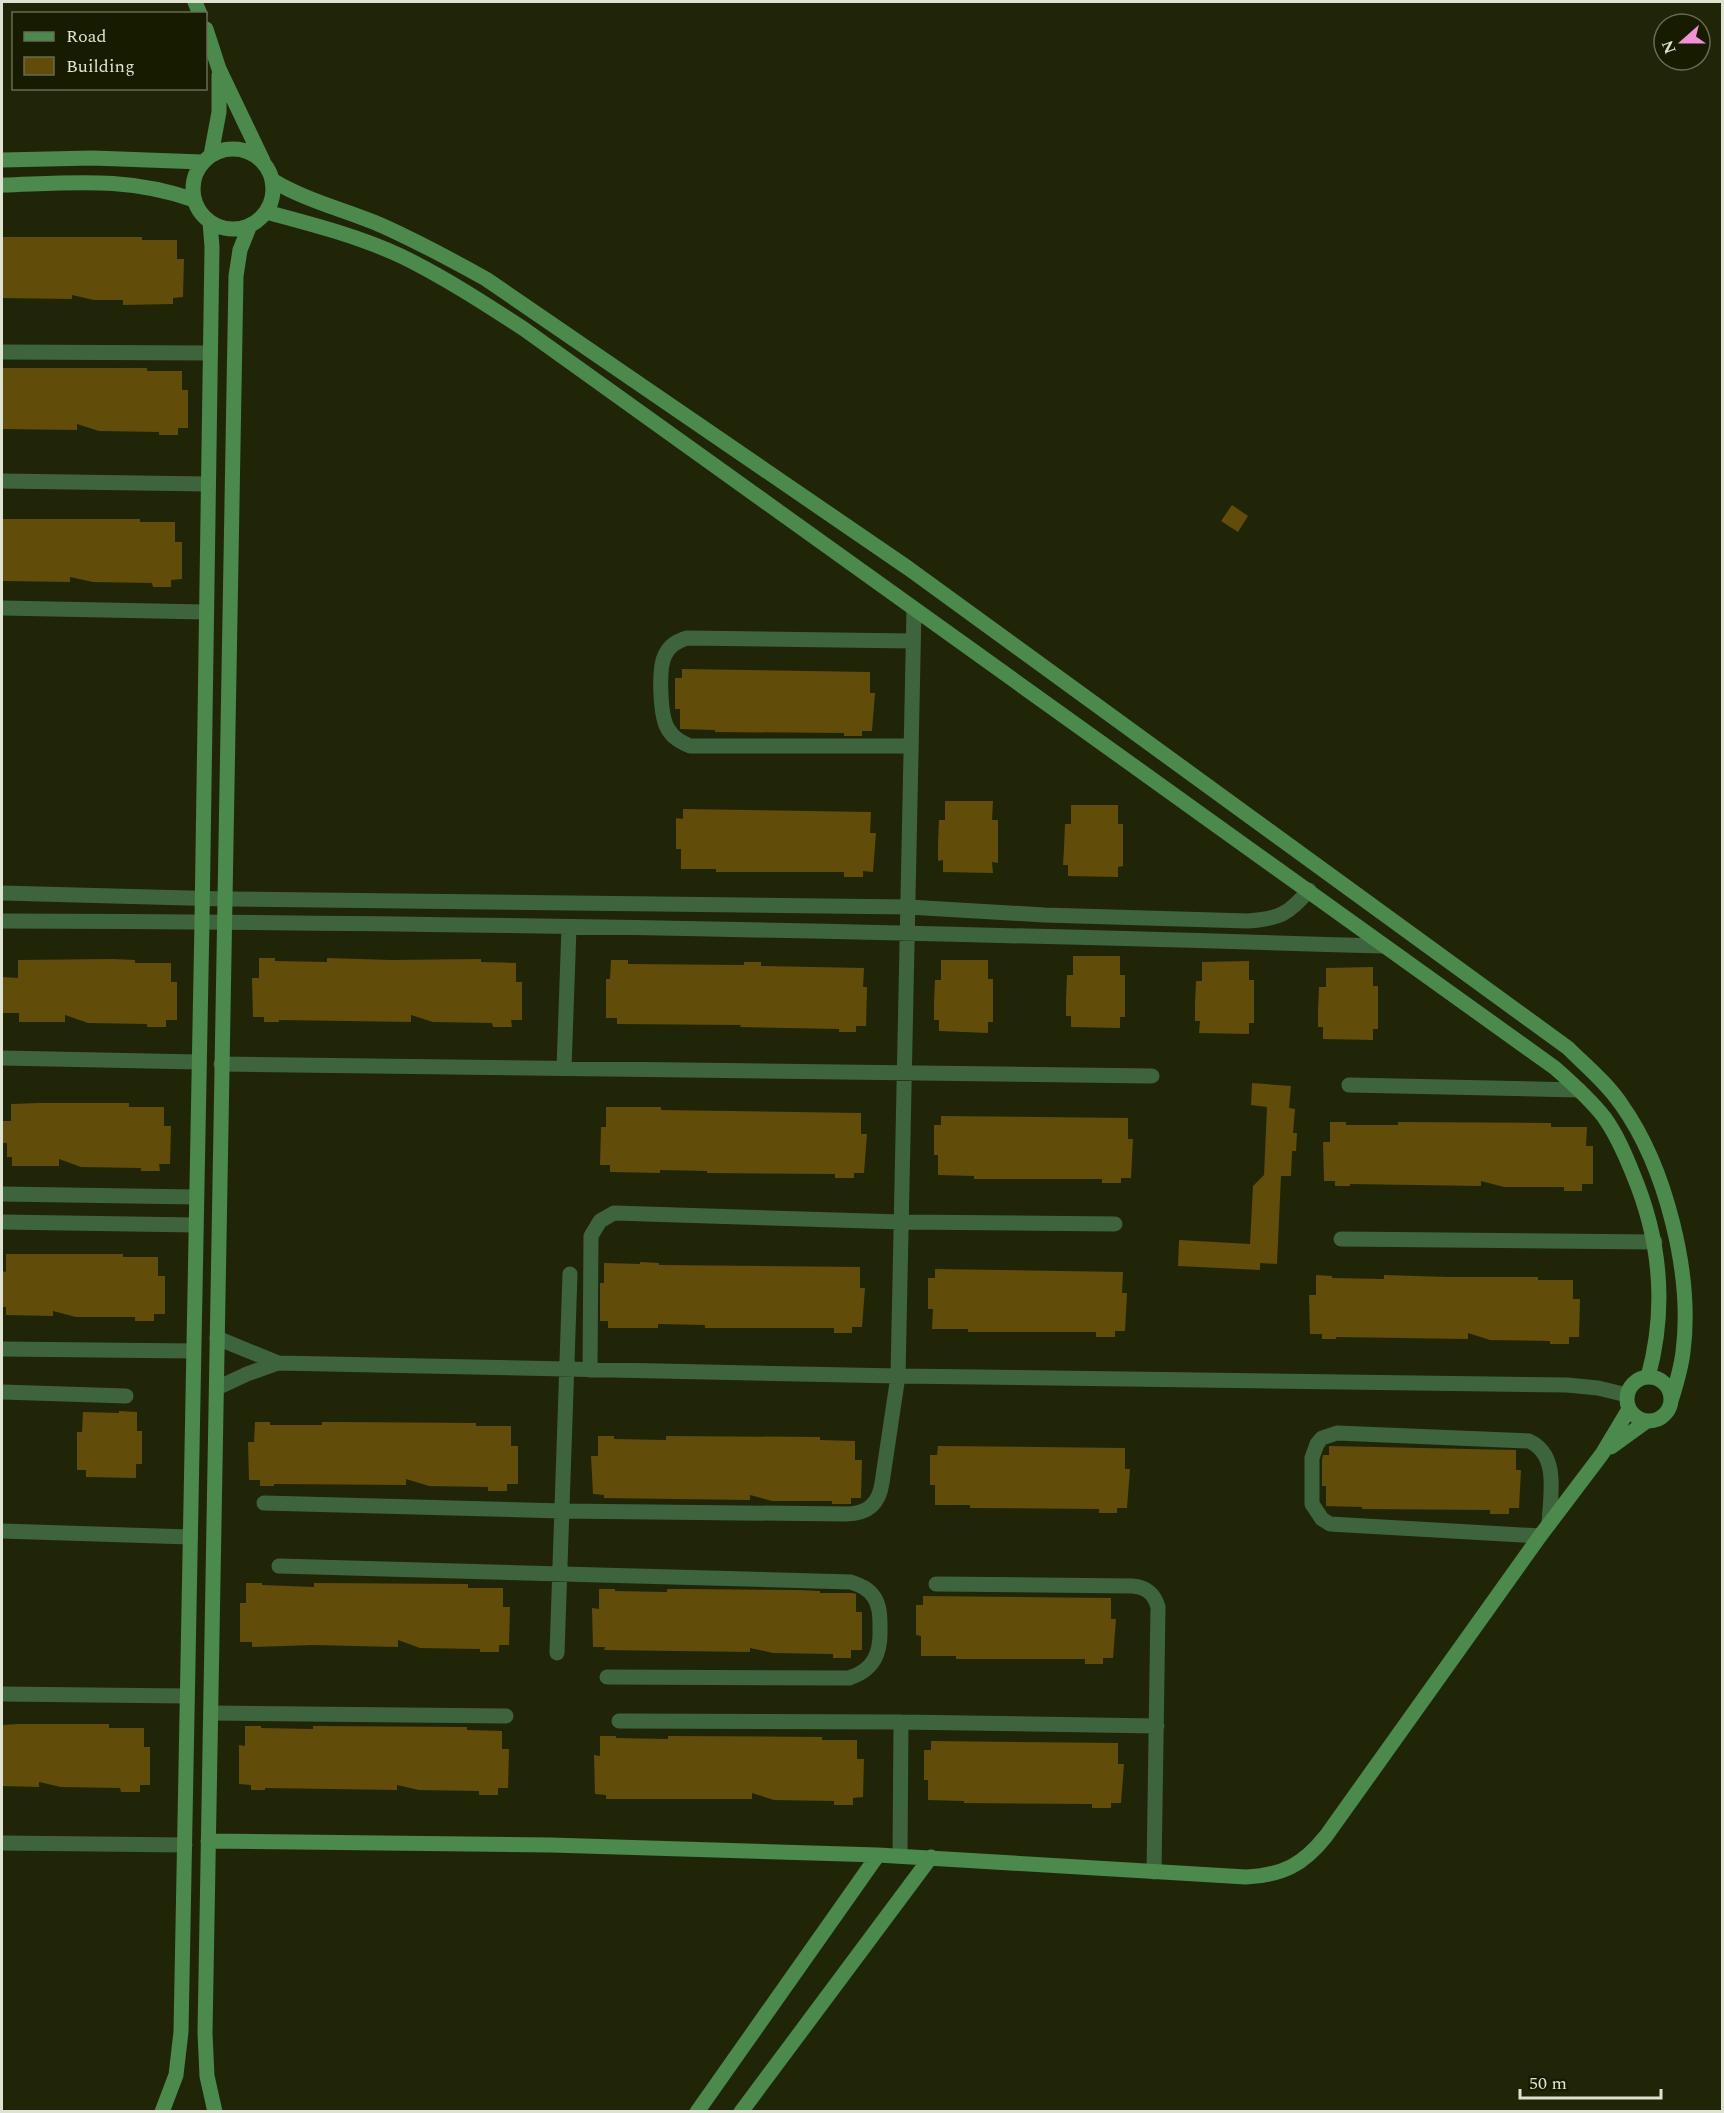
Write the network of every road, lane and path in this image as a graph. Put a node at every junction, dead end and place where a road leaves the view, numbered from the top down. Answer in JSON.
{"nodes":[{"id":1,"x":207,"y":32,"type":"edge"},
{"id":2,"x":219,"y":69,"type":"junction"},
{"id":3,"x":206,"y":159,"type":"junction"},
{"id":4,"x":2,"y":160,"type":"edge"},
{"id":5,"x":263,"y":163,"type":"junction"},
{"id":6,"x":272,"y":180,"type":"junction"},
{"id":7,"x":2,"y":185,"type":"edge"},
{"id":8,"x":194,"y":200,"type":"junction"},
{"id":9,"x":266,"y":212,"type":"junction"},
{"id":10,"x":210,"y":222,"type":"junction"},
{"id":11,"x":250,"y":225,"type":"junction"},
{"id":12,"x":2,"y":352,"type":"edge"},
{"id":13,"x":210,"y":353,"type":"junction"},
{"id":14,"x":2,"y":481,"type":"edge"},
{"id":15,"x":207,"y":484,"type":"junction"},
{"id":16,"x":2,"y":608,"type":"edge"},
{"id":17,"x":914,"y":610,"type":"junction"},
{"id":18,"x":205,"y":612,"type":"junction"},
{"id":19,"x":914,"y":641,"type":"junction"},
{"id":20,"x":911,"y":746,"type":"junction"},
{"id":21,"x":1309,"y":890,"type":"junction"},
{"id":22,"x":2,"y":893,"type":"edge"},
{"id":23,"x":202,"y":898,"type":"junction"},
{"id":24,"x":225,"y":899,"type":"junction"},
{"id":25,"x":908,"y":907,"type":"junction"},
{"id":26,"x":2,"y":921,"type":"edge"},
{"id":27,"x":202,"y":921,"type":"junction"},
{"id":28,"x":224,"y":923,"type":"junction"},
{"id":29,"x":569,"y":927,"type":"junction"},
{"id":30,"x":907,"y":932,"type":"junction"},
{"id":31,"x":1383,"y":946,"type":"junction"},
{"id":32,"x":2,"y":1058,"type":"edge"},
{"id":33,"x":199,"y":1062,"type":"junction"},
{"id":34,"x":221,"y":1064,"type":"junction"},
{"id":35,"x":564,"y":1068,"type":"junction"},
{"id":36,"x":904,"y":1072,"type":"junction"},
{"id":37,"x":1152,"y":1076,"type":"dead end"},
{"id":38,"x":1349,"y":1085,"type":"dead end"},
{"id":39,"x":1579,"y":1090,"type":"junction"},
{"id":40,"x":2,"y":1194,"type":"edge"},
{"id":41,"x":196,"y":1197,"type":"junction"},
{"id":42,"x":2,"y":1222,"type":"edge"},
{"id":43,"x":901,"y":1222,"type":"junction"},
{"id":44,"x":1115,"y":1224,"type":"dead end"},
{"id":45,"x":196,"y":1225,"type":"junction"},
{"id":46,"x":1341,"y":1239,"type":"dead end"},
{"id":47,"x":1655,"y":1242,"type":"junction"},
{"id":48,"x":570,"y":1274,"type":"dead end"},
{"id":49,"x":218,"y":1338,"type":"junction"},
{"id":50,"x":2,"y":1349,"type":"edge"},
{"id":51,"x":193,"y":1351,"type":"junction"},
{"id":52,"x":278,"y":1363,"type":"junction"},
{"id":53,"x":567,"y":1370,"type":"junction"},
{"id":54,"x":590,"y":1370,"type":"junction"},
{"id":55,"x":898,"y":1376,"type":"junction"},
{"id":56,"x":1648,"y":1377,"type":"junction"},
{"id":57,"x":217,"y":1388,"type":"junction"},
{"id":58,"x":2,"y":1392,"type":"edge"},
{"id":59,"x":126,"y":1396,"type":"dead end"},
{"id":60,"x":1671,"y":1401,"type":"junction"},
{"id":61,"x":1628,"y":1402,"type":"junction"},
{"id":62,"x":1647,"y":1421,"type":"junction"},
{"id":63,"x":1602,"y":1454,"type":"junction"},
{"id":64,"x":264,"y":1503,"type":"dead end"},
{"id":65,"x":562,"y":1511,"type":"junction"},
{"id":66,"x":1544,"y":1530,"type":"junction"},
{"id":67,"x":2,"y":1531,"type":"edge"},
{"id":68,"x":190,"y":1537,"type":"junction"},
{"id":69,"x":279,"y":1566,"type":"dead end"},
{"id":70,"x":560,"y":1574,"type":"junction"},
{"id":71,"x":936,"y":1584,"type":"dead end"},
{"id":72,"x":557,"y":1653,"type":"dead end"},
{"id":73,"x":607,"y":1677,"type":"dead end"},
{"id":74,"x":2,"y":1694,"type":"edge"},
{"id":75,"x":186,"y":1696,"type":"junction"},
{"id":76,"x":211,"y":1713,"type":"junction"},
{"id":77,"x":506,"y":1716,"type":"dead end"},
{"id":78,"x":619,"y":1721,"type":"dead end"},
{"id":79,"x":901,"y":1722,"type":"junction"},
{"id":80,"x":1156,"y":1726,"type":"junction"},
{"id":81,"x":208,"y":1841,"type":"junction"},
{"id":82,"x":2,"y":1843,"type":"edge"},
{"id":83,"x":185,"y":1845,"type":"junction"},
{"id":84,"x":878,"y":1855,"type":"junction"},
{"id":85,"x":900,"y":1856,"type":"junction"},
{"id":86,"x":932,"y":1857,"type":"junction"},
{"id":87,"x":1154,"y":1872,"type":"junction"},
{"id":88,"x":162,"y":2112,"type":"edge"},
{"id":89,"x":215,"y":2112,"type":"edge"},
{"id":90,"x":697,"y":2112,"type":"edge"},
{"id":91,"x":741,"y":2112,"type":"edge"}],
"edges":[{"from":1,"to":2,"type":"street"},
{"from":2,"to":3,"type":"street"},
{"from":2,"to":5,"type":"street"},
{"from":3,"to":4,"type":"street"},
{"from":3,"to":5,"type":"street"},
{"from":3,"to":8,"type":"street"},
{"from":5,"to":6,"type":"street"},
{"from":6,"to":9,"type":"street"},
{"from":6,"to":60,"type":"street"},
{"from":7,"to":8,"type":"street"},
{"from":8,"to":10,"type":"street"},
{"from":9,"to":11,"type":"street"},
{"from":9,"to":17,"type":"street"},
{"from":10,"to":11,"type":"street"},
{"from":10,"to":13,"type":"street"},
{"from":11,"to":24,"type":"street"},
{"from":12,"to":13,"type":"street"},
{"from":13,"to":15,"type":"street"},
{"from":14,"to":15,"type":"street"},
{"from":15,"to":18,"type":"street"},
{"from":16,"to":18,"type":"street"},
{"from":17,"to":19,"type":"street"},
{"from":17,"to":21,"type":"street"},
{"from":18,"to":23,"type":"street"},
{"from":19,"to":20,"type":"street"},
{"from":19,"to":20,"type":"street"},
{"from":20,"to":25,"type":"street"},
{"from":21,"to":25,"type":"street"},
{"from":21,"to":31,"type":"street"},
{"from":22,"to":23,"type":"street"},
{"from":23,"to":24,"type":"street"},
{"from":23,"to":27,"type":"street"},
{"from":24,"to":25,"type":"street"},
{"from":24,"to":28,"type":"street"},
{"from":25,"to":30,"type":"street"},
{"from":26,"to":27,"type":"street"},
{"from":27,"to":28,"type":"street"},
{"from":27,"to":33,"type":"street"},
{"from":28,"to":29,"type":"street"},
{"from":28,"to":34,"type":"street"},
{"from":29,"to":30,"type":"street"},
{"from":29,"to":35,"type":"street"},
{"from":30,"to":31,"type":"street"},
{"from":30,"to":36,"type":"street"},
{"from":31,"to":39,"type":"street"},
{"from":32,"to":33,"type":"street"},
{"from":33,"to":41,"type":"street"},
{"from":34,"to":35,"type":"street"},
{"from":34,"to":49,"type":"street"},
{"from":35,"to":36,"type":"street"},
{"from":36,"to":37,"type":"street"},
{"from":36,"to":43,"type":"street"},
{"from":38,"to":39,"type":"street"},
{"from":39,"to":47,"type":"street"},
{"from":40,"to":41,"type":"street"},
{"from":41,"to":45,"type":"street"},
{"from":42,"to":45,"type":"street"},
{"from":43,"to":44,"type":"street"},
{"from":43,"to":54,"type":"street"},
{"from":43,"to":55,"type":"street"},
{"from":45,"to":51,"type":"street"},
{"from":46,"to":47,"type":"street"},
{"from":47,"to":56,"type":"street"},
{"from":48,"to":53,"type":"street"},
{"from":49,"to":52,"type":"street"},
{"from":49,"to":57,"type":"street"},
{"from":50,"to":51,"type":"street"},
{"from":51,"to":68,"type":"street"},
{"from":52,"to":53,"type":"street"},
{"from":52,"to":57,"type":"street"},
{"from":53,"to":54,"type":"street"},
{"from":53,"to":65,"type":"street"},
{"from":54,"to":55,"type":"street"},
{"from":55,"to":61,"type":"street"},
{"from":55,"to":65,"type":"street"},
{"from":56,"to":60,"type":"street"},
{"from":56,"to":61,"type":"street"},
{"from":57,"to":76,"type":"street"},
{"from":58,"to":59,"type":"street"},
{"from":60,"to":62,"type":"street"},
{"from":61,"to":62,"type":"street"},
{"from":61,"to":63,"type":"street"},
{"from":62,"to":63,"type":"street"},
{"from":63,"to":66,"type":"street"},
{"from":64,"to":65,"type":"street"},
{"from":65,"to":70,"type":"street"},
{"from":66,"to":66,"type":"street"},
{"from":66,"to":87,"type":"street"},
{"from":67,"to":68,"type":"street"},
{"from":68,"to":75,"type":"street"},
{"from":69,"to":70,"type":"street"},
{"from":70,"to":72,"type":"street"},
{"from":70,"to":73,"type":"street"},
{"from":71,"to":80,"type":"street"},
{"from":74,"to":75,"type":"street"},
{"from":75,"to":83,"type":"street"},
{"from":76,"to":77,"type":"street"},
{"from":76,"to":81,"type":"street"},
{"from":78,"to":79,"type":"street"},
{"from":79,"to":80,"type":"street"},
{"from":79,"to":85,"type":"street"},
{"from":80,"to":87,"type":"street"},
{"from":81,"to":84,"type":"street"},
{"from":81,"to":89,"type":"street"},
{"from":82,"to":83,"type":"street"},
{"from":83,"to":88,"type":"street"},
{"from":84,"to":85,"type":"street"},
{"from":84,"to":90,"type":"street"},
{"from":85,"to":86,"type":"street"},
{"from":86,"to":87,"type":"street"},
{"from":86,"to":91,"type":"street"}]}
